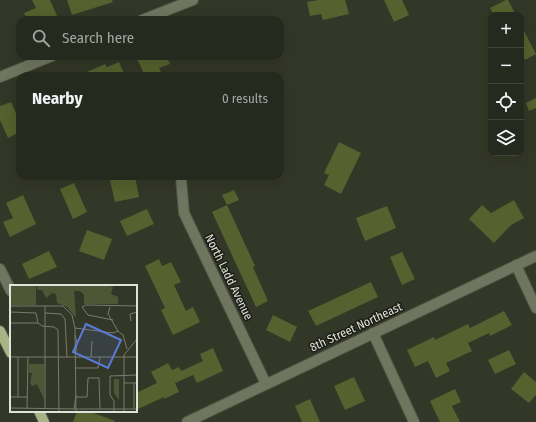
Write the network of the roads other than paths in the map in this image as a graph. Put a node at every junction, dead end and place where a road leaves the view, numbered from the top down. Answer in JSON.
{"nodes":[{"id":1,"x":193,"y":0,"type":"edge"},
{"id":2,"x":152,"y":16,"type":"edge"},
{"id":3,"x":42,"y":60,"type":"edge"},
{"id":4,"x":0,"y":77,"type":"edge"},
{"id":5,"x":182,"y":180,"type":"edge"},
{"id":6,"x":536,"y":256,"type":"edge"},
{"id":7,"x":516,"y":265,"type":"junction"},
{"id":8,"x":0,"y":268,"type":"edge"},
{"id":9,"x":10,"y":289,"type":"edge"},
{"id":10,"x":536,"y":308,"type":"edge"},
{"id":11,"x":0,"y":331,"type":"edge"},
{"id":12,"x":373,"y":333,"type":"junction"},
{"id":13,"x":10,"y":351,"type":"edge"},
{"id":14,"x":266,"y":384,"type":"junction"},
{"id":15,"x":187,"y":422,"type":"edge"},
{"id":16,"x":414,"y":422,"type":"edge"}],
"edges":[{"from":1,"to":2,"type":"street"},
{"from":3,"to":4,"type":"street"},
{"from":5,"to":14,"type":"street","name":"North Ladd Avenue"},
{"from":6,"to":7,"type":"street","name":"8th Street Northeast"},
{"from":7,"to":10,"type":"street"},
{"from":7,"to":12,"type":"street","name":"8th Street Northeast"},
{"from":8,"to":9,"type":"street"},
{"from":11,"to":13,"type":"main road"},
{"from":12,"to":14,"type":"street","name":"8th Street Northeast"},
{"from":12,"to":16,"type":"street"},
{"from":14,"to":15,"type":"street","name":"8th Street Northeast"}]}
